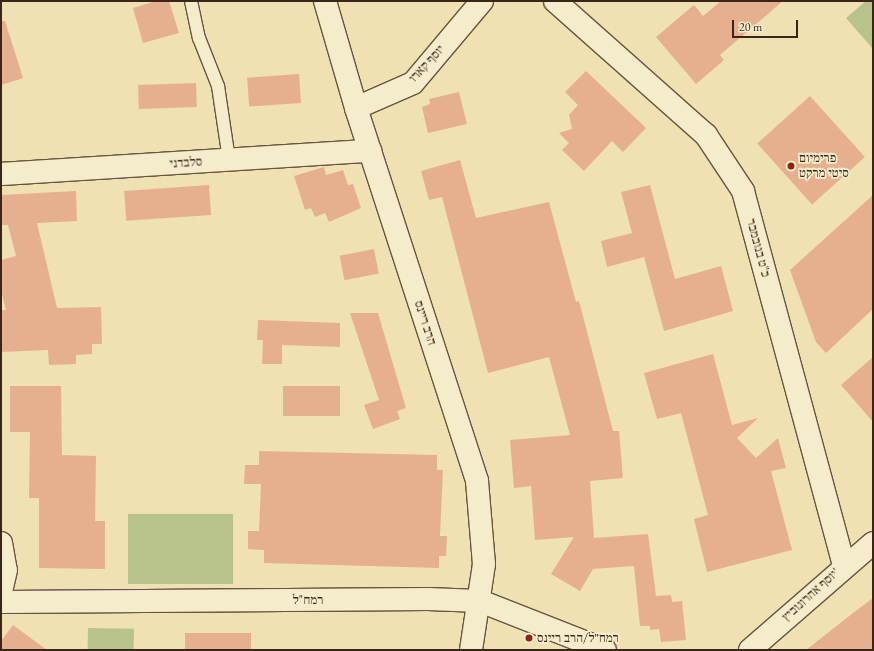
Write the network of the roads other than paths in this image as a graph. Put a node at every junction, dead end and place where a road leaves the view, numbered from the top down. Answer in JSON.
{"nodes":[{"id":1,"x":191,"y":1,"type":"edge"},
{"id":2,"x":326,"y":1,"type":"edge"},
{"id":3,"x":482,"y":1,"type":"edge"},
{"id":4,"x":555,"y":1,"type":"edge"},
{"id":5,"x":356,"y":108,"type":"junction"},
{"id":6,"x":370,"y":151,"type":"junction"},
{"id":7,"x":229,"y":160,"type":"junction"},
{"id":8,"x":1,"y":174,"type":"edge"},
{"id":9,"x":873,"y":542,"type":"edge"},
{"id":10,"x":1,"y":543,"type":"edge"},
{"id":11,"x":844,"y":566,"type":"junction"},
{"id":12,"x":1,"y":591,"type":"edge"},
{"id":13,"x":480,"y":601,"type":"junction"},
{"id":14,"x":1,"y":602,"type":"edge"},
{"id":15,"x":471,"y":650,"type":"edge"},
{"id":16,"x":605,"y":650,"type":"edge"},
{"id":17,"x":750,"y":650,"type":"edge"}],
"edges":[{"from":1,"to":7,"type":"lane"},
{"from":2,"to":5,"type":"street","name":"הרב ריינס"},
{"from":3,"to":5,"type":"street","name":"יוסף קארו"},
{"from":4,"to":11,"type":"street","name":"כ\"ט בנובמבר"},
{"from":5,"to":6,"type":"street","name":"הרב ריינס"},
{"from":6,"to":7,"type":"street","name":"סלבדני"},
{"from":6,"to":13,"type":"street","name":"הרב ריינס"},
{"from":7,"to":8,"type":"street","name":"סלבדני"},
{"from":9,"to":11,"type":"street","name":"יוסף אהרונוביץ'"},
{"from":10,"to":12,"type":"street"},
{"from":11,"to":17,"type":"street","name":"יוסף אהרונוביץ'"},
{"from":13,"to":14,"type":"street","name":"רמח\"ל"},
{"from":13,"to":15,"type":"street","name":"הרב ריינס"},
{"from":13,"to":16,"type":"street","name":"רמח\"ל"}]}
